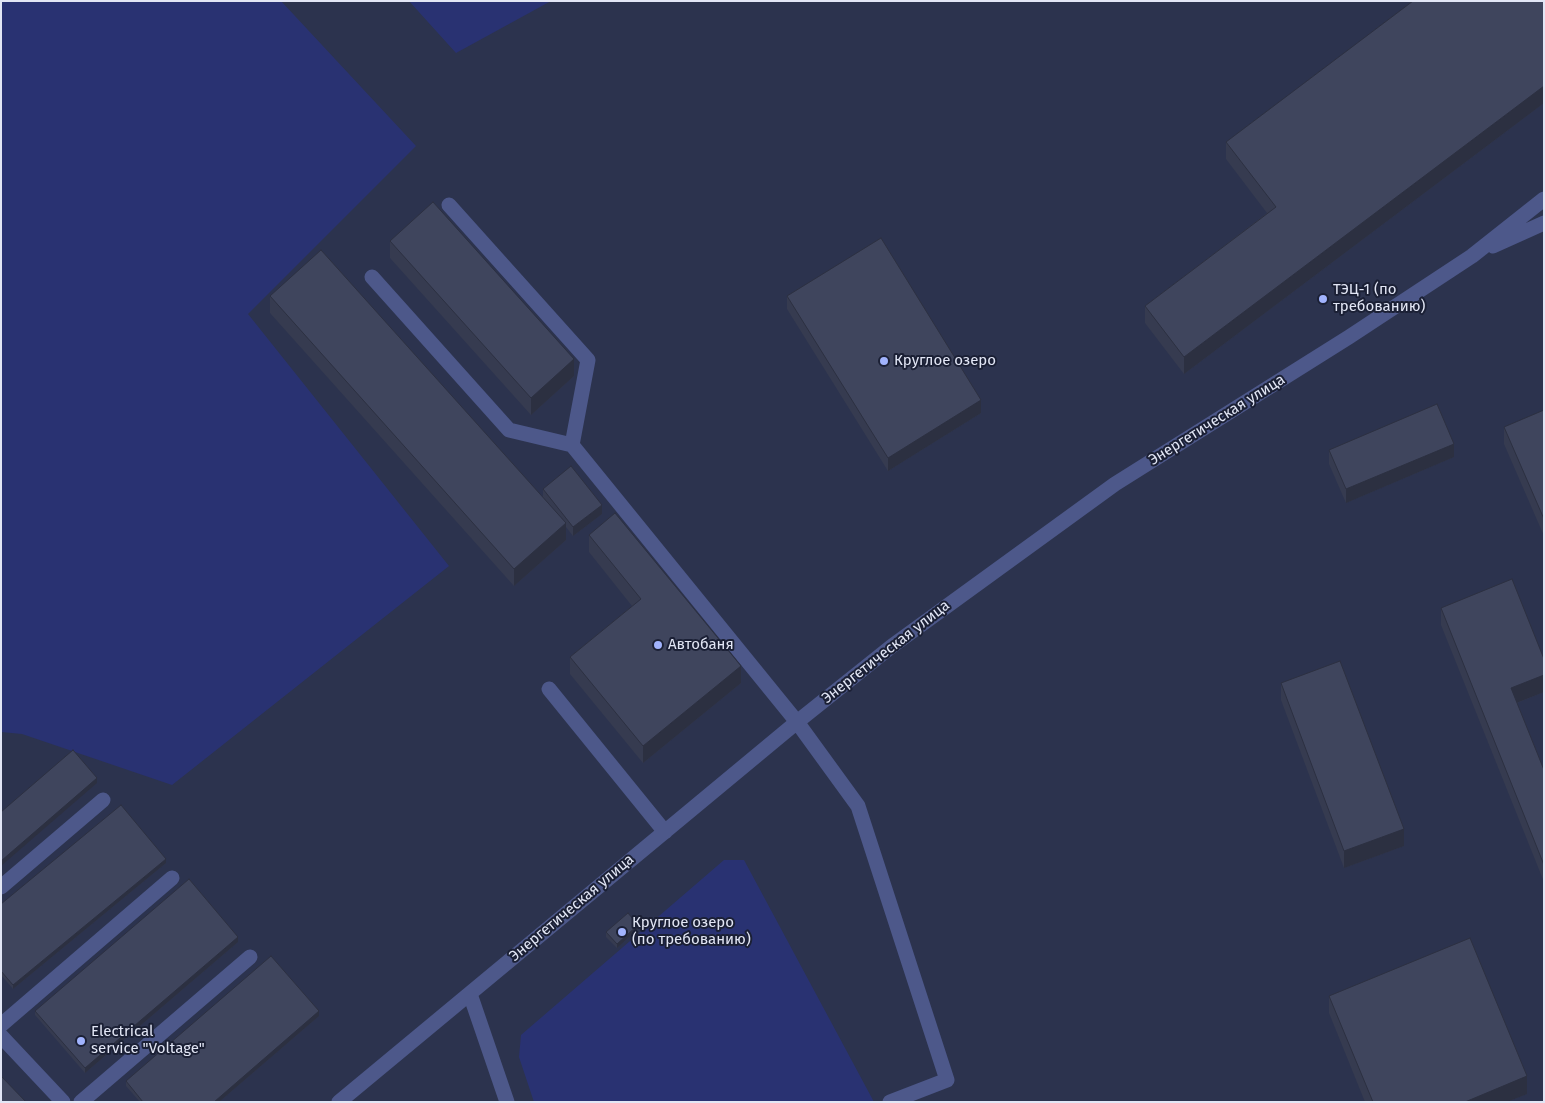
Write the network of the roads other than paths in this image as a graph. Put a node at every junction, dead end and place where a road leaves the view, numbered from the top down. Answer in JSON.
{"nodes":[{"id":1,"x":1544,"y":199,"type":"edge"},
{"id":2,"x":448,"y":205,"type":"dead end"},
{"id":3,"x":1544,"y":223,"type":"edge"},
{"id":4,"x":1472,"y":256,"type":"junction"},
{"id":5,"x":372,"y":276,"type":"dead end"},
{"id":6,"x":572,"y":445,"type":"junction"},
{"id":7,"x":549,"y":689,"type":"dead end"},
{"id":8,"x":797,"y":722,"type":"junction"},
{"id":9,"x":103,"y":800,"type":"dead end"},
{"id":10,"x":664,"y":832,"type":"junction"},
{"id":11,"x":172,"y":878,"type":"dead end"},
{"id":12,"x":1,"y":887,"type":"edge"},
{"id":13,"x":250,"y":957,"type":"dead end"},
{"id":14,"x":470,"y":994,"type":"junction"},
{"id":15,"x":1,"y":1025,"type":"edge"},
{"id":16,"x":1,"y":1036,"type":"edge"},
{"id":17,"x":63,"y":1102,"type":"edge"},
{"id":18,"x":81,"y":1102,"type":"edge"},
{"id":19,"x":339,"y":1102,"type":"edge"},
{"id":20,"x":507,"y":1102,"type":"edge"},
{"id":21,"x":890,"y":1102,"type":"edge"}],
"edges":[{"from":1,"to":4,"type":"street"},
{"from":2,"to":6,"type":"street"},
{"from":3,"to":4,"type":"street"},
{"from":4,"to":8,"type":"street","name":"Энергетическая улица"},
{"from":5,"to":6,"type":"street"},
{"from":6,"to":8,"type":"street"},
{"from":7,"to":10,"type":"street"},
{"from":8,"to":10,"type":"street","name":"Энергетическая улица"},
{"from":8,"to":21,"type":"street"},
{"from":9,"to":12,"type":"street"},
{"from":10,"to":14,"type":"street","name":"Энергетическая улица"},
{"from":11,"to":15,"type":"street"},
{"from":13,"to":18,"type":"street"},
{"from":14,"to":19,"type":"street","name":"Энергетическая улица"},
{"from":14,"to":20,"type":"street"},
{"from":16,"to":17,"type":"street"}]}
